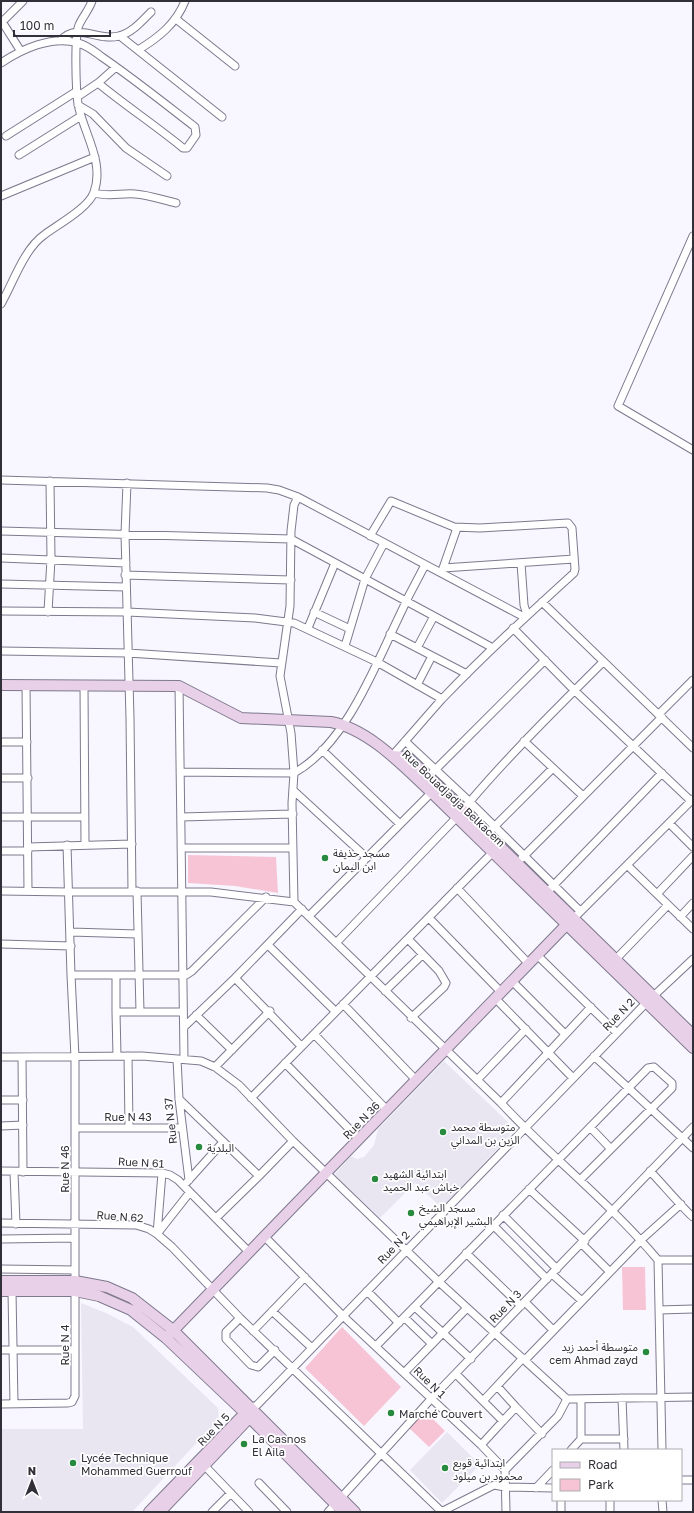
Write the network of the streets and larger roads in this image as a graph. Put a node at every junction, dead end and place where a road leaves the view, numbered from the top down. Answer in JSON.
{"nodes":[{"id":1,"x":23,"y":1,"type":"edge"},
{"id":2,"x":92,"y":1,"type":"edge"},
{"id":3,"x":185,"y":1,"type":"edge"},
{"id":4,"x":151,"y":12,"type":"dead end"},
{"id":5,"x":176,"y":19,"type":"junction"},
{"id":6,"x":1,"y":22,"type":"edge"},
{"id":7,"x":77,"y":31,"type":"junction"},
{"id":8,"x":120,"y":36,"type":"junction"},
{"id":9,"x":60,"y":41,"type":"junction"},
{"id":10,"x":77,"y":42,"type":"junction"},
{"id":11,"x":20,"y":50,"type":"junction"},
{"id":12,"x":138,"y":50,"type":"junction"},
{"id":13,"x":1,"y":63,"type":"edge"},
{"id":14,"x":235,"y":66,"type":"dead end"},
{"id":15,"x":116,"y":67,"type":"junction"},
{"id":16,"x":98,"y":83,"type":"junction"},
{"id":17,"x":77,"y":94,"type":"junction"},
{"id":18,"x":78,"y":105,"type":"junction"},
{"id":19,"x":81,"y":116,"type":"junction"},
{"id":20,"x":222,"y":117,"type":"dead end"},
{"id":21,"x":6,"y":136,"type":"dead end"},
{"id":22,"x":19,"y":154,"type":"dead end"},
{"id":23,"x":95,"y":157,"type":"junction"},
{"id":24,"x":167,"y":176,"type":"dead end"},
{"id":25,"x":94,"y":193,"type":"junction"},
{"id":26,"x":1,"y":196,"type":"edge"},
{"id":27,"x":176,"y":204,"type":"dead end"},
{"id":28,"x":693,"y":236,"type":"edge"},
{"id":29,"x":1,"y":304,"type":"edge"},
{"id":30,"x":693,"y":450,"type":"edge"},
{"id":31,"x":1,"y":480,"type":"edge"},
{"id":32,"x":50,"y":481,"type":"junction"},
{"id":33,"x":127,"y":483,"type":"junction"},
{"id":34,"x":298,"y":497,"type":"junction"},
{"id":35,"x":457,"y":528,"type":"junction"},
{"id":36,"x":1,"y":531,"type":"edge"},
{"id":37,"x":50,"y":533,"type":"junction"},
{"id":38,"x":125,"y":534,"type":"junction"},
{"id":39,"x":370,"y":536,"type":"junction"},
{"id":40,"x":291,"y":539,"type":"junction"},
{"id":41,"x":384,"y":543,"type":"junction"},
{"id":42,"x":1,"y":558,"type":"edge"},
{"id":43,"x":51,"y":559,"type":"junction"},
{"id":44,"x":574,"y":559,"type":"junction"},
{"id":45,"x":126,"y":563,"type":"junction"},
{"id":46,"x":334,"y":563,"type":"junction"},
{"id":47,"x":521,"y":563,"type":"junction"},
{"id":48,"x":425,"y":565,"type":"junction"},
{"id":49,"x":442,"y":571,"type":"junction"},
{"id":50,"x":125,"y":575,"type":"junction"},
{"id":51,"x":365,"y":579,"type":"junction"},
{"id":52,"x":291,"y":580,"type":"junction"},
{"id":53,"x":1,"y":584,"type":"edge"},
{"id":54,"x":50,"y":584,"type":"junction"},
{"id":55,"x":126,"y":587,"type":"junction"},
{"id":56,"x":406,"y":601,"type":"junction"},
{"id":57,"x":542,"y":602,"type":"junction"},
{"id":58,"x":1,"y":611,"type":"edge"},
{"id":59,"x":48,"y":612,"type":"junction"},
{"id":60,"x":127,"y":612,"type":"junction"},
{"id":61,"x":314,"y":612,"type":"junction"},
{"id":62,"x":434,"y":616,"type":"junction"},
{"id":63,"x":526,"y":616,"type":"junction"},
{"id":64,"x":289,"y":622,"type":"junction"},
{"id":65,"x":308,"y":628,"type":"junction"},
{"id":66,"x":513,"y":628,"type":"junction"},
{"id":67,"x":350,"y":629,"type":"junction"},
{"id":68,"x":390,"y":634,"type":"junction"},
{"id":69,"x":345,"y":646,"type":"junction"},
{"id":70,"x":417,"y":648,"type":"junction"},
{"id":71,"x":493,"y":648,"type":"junction"},
{"id":72,"x":1,"y":651,"type":"edge"},
{"id":73,"x":128,"y":653,"type":"junction"},
{"id":74,"x":432,"y":656,"type":"junction"},
{"id":75,"x":545,"y":660,"type":"junction"},
{"id":76,"x":377,"y":662,"type":"junction"},
{"id":77,"x":603,"y":662,"type":"junction"},
{"id":78,"x":281,"y":663,"type":"junction"},
{"id":79,"x":467,"y":674,"type":"junction"},
{"id":80,"x":693,"y":680,"type":"edge"},
{"id":81,"x":1,"y":685,"type":"edge"},
{"id":82,"x":26,"y":685,"type":"junction"},
{"id":83,"x":418,"y":685,"type":"junction"},
{"id":84,"x":84,"y":686,"type":"junction"},
{"id":85,"x":129,"y":686,"type":"junction"},
{"id":86,"x":179,"y":686,"type":"junction"},
{"id":87,"x":575,"y":691,"type":"junction"},
{"id":88,"x":442,"y":699,"type":"junction"},
{"id":89,"x":660,"y":716,"type":"junction"},
{"id":90,"x":289,"y":720,"type":"junction"},
{"id":91,"x":344,"y":724,"type":"junction"},
{"id":92,"x":405,"y":741,"type":"junction"},
{"id":93,"x":524,"y":741,"type":"junction"},
{"id":94,"x":1,"y":742,"type":"edge"},
{"id":95,"x":27,"y":742,"type":"junction"},
{"id":96,"x":633,"y":746,"type":"junction"},
{"id":97,"x":693,"y":748,"type":"edge"},
{"id":98,"x":322,"y":750,"type":"junction"},
{"id":99,"x":392,"y":756,"type":"junction"},
{"id":100,"x":554,"y":768,"type":"junction"},
{"id":101,"x":180,"y":772,"type":"junction"},
{"id":102,"x":294,"y":773,"type":"junction"},
{"id":103,"x":662,"y":773,"type":"junction"},
{"id":104,"x":429,"y":777,"type":"junction"},
{"id":105,"x":1,"y":778,"type":"edge"},
{"id":106,"x":28,"y":778,"type":"junction"},
{"id":107,"x":435,"y":789,"type":"junction"},
{"id":108,"x":293,"y":790,"type":"junction"},
{"id":109,"x":582,"y":796,"type":"junction"},
{"id":110,"x":692,"y":800,"type":"edge"},
{"id":111,"x":469,"y":801,"type":"junction"},
{"id":112,"x":460,"y":813,"type":"junction"},
{"id":113,"x":293,"y":814,"type":"junction"},
{"id":114,"x":1,"y":816,"type":"edge"},
{"id":115,"x":28,"y":816,"type":"junction"},
{"id":116,"x":84,"y":817,"type":"junction"},
{"id":117,"x":181,"y":817,"type":"junction"},
{"id":118,"x":669,"y":823,"type":"junction"},
{"id":119,"x":400,"y":824,"type":"junction"},
{"id":120,"x":491,"y":830,"type":"junction"},
{"id":121,"x":85,"y":844,"type":"junction"},
{"id":122,"x":132,"y":844,"type":"junction"},
{"id":123,"x":67,"y":845,"type":"junction"},
{"id":124,"x":693,"y":847,"type":"edge"},
{"id":125,"x":181,"y":848,"type":"junction"},
{"id":126,"x":293,"y":848,"type":"junction"},
{"id":127,"x":497,"y":848,"type":"junction"},
{"id":128,"x":28,"y":849,"type":"junction"},
{"id":129,"x":1,"y":852,"type":"edge"},
{"id":130,"x":693,"y":856,"type":"edge"},
{"id":131,"x":366,"y":858,"type":"junction"},
{"id":132,"x":521,"y":860,"type":"junction"},
{"id":133,"x":627,"y":865,"type":"junction"},
{"id":134,"x":457,"y":888,"type":"junction"},
{"id":135,"x":551,"y":888,"type":"junction"},
{"id":136,"x":1,"y":890,"type":"edge"},
{"id":137,"x":28,"y":891,"type":"junction"},
{"id":138,"x":135,"y":891,"type":"junction"},
{"id":139,"x":182,"y":891,"type":"junction"},
{"id":140,"x":70,"y":892,"type":"junction"},
{"id":141,"x":657,"y":894,"type":"junction"},
{"id":142,"x":266,"y":897,"type":"junction"},
{"id":143,"x":294,"y":902,"type":"junction"},
{"id":144,"x":693,"y":903,"type":"edge"},
{"id":145,"x":668,"y":905,"type":"junction"},
{"id":146,"x":302,"y":909,"type":"junction"},
{"id":147,"x":309,"y":916,"type":"junction"},
{"id":148,"x":680,"y":917,"type":"junction"},
{"id":149,"x":429,"y":918,"type":"junction"},
{"id":150,"x":573,"y":918,"type":"junction"},
{"id":151,"x":693,"y":929,"type":"edge"},
{"id":152,"x":71,"y":932,"type":"junction"},
{"id":153,"x":137,"y":934,"type":"junction"},
{"id":154,"x":408,"y":939,"type":"junction"},
{"id":155,"x":336,"y":943,"type":"junction"},
{"id":156,"x":1,"y":944,"type":"edge"},
{"id":157,"x":268,"y":944,"type":"junction"},
{"id":158,"x":70,"y":946,"type":"junction"},
{"id":159,"x":422,"y":955,"type":"junction"},
{"id":160,"x":537,"y":955,"type":"junction"},
{"id":161,"x":616,"y":959,"type":"junction"},
{"id":162,"x":693,"y":959,"type":"edge"},
{"id":163,"x":529,"y":964,"type":"junction"},
{"id":164,"x":182,"y":975,"type":"junction"},
{"id":165,"x":70,"y":976,"type":"junction"},
{"id":166,"x":116,"y":976,"type":"junction"},
{"id":167,"x":139,"y":976,"type":"junction"},
{"id":168,"x":370,"y":976,"type":"junction"},
{"id":169,"x":235,"y":978,"type":"junction"},
{"id":170,"x":512,"y":981,"type":"junction"},
{"id":171,"x":385,"y":992,"type":"junction"},
{"id":172,"x":498,"y":995,"type":"junction"},
{"id":173,"x":649,"y":999,"type":"junction"},
{"id":174,"x":343,"y":1004,"type":"junction"},
{"id":175,"x":591,"y":1007,"type":"junction"},
{"id":176,"x":270,"y":1011,"type":"junction"},
{"id":177,"x":335,"y":1011,"type":"junction"},
{"id":178,"x":116,"y":1012,"type":"junction"},
{"id":179,"x":140,"y":1012,"type":"junction"},
{"id":180,"x":183,"y":1012,"type":"junction"},
{"id":181,"x":196,"y":1015,"type":"junction"},
{"id":182,"x":411,"y":1018,"type":"junction"},
{"id":183,"x":184,"y":1027,"type":"junction"},
{"id":184,"x":526,"y":1029,"type":"junction"},
{"id":185,"x":617,"y":1033,"type":"junction"},
{"id":186,"x":314,"y":1034,"type":"junction"},
{"id":187,"x":565,"y":1034,"type":"junction"},
{"id":188,"x":693,"y":1035,"type":"edge"},
{"id":189,"x":301,"y":1046,"type":"junction"},
{"id":190,"x":693,"y":1048,"type":"edge"},
{"id":191,"x":232,"y":1050,"type":"junction"},
{"id":192,"x":445,"y":1050,"type":"junction"},
{"id":193,"x":549,"y":1052,"type":"junction"},
{"id":194,"x":117,"y":1056,"type":"junction"},
{"id":195,"x":128,"y":1056,"type":"junction"},
{"id":196,"x":594,"y":1056,"type":"junction"},
{"id":197,"x":1,"y":1057,"type":"edge"},
{"id":198,"x":22,"y":1057,"type":"junction"},
{"id":199,"x":75,"y":1057,"type":"junction"},
{"id":200,"x":180,"y":1059,"type":"junction"},
{"id":201,"x":285,"y":1063,"type":"junction"},
{"id":202,"x":215,"y":1067,"type":"junction"},
{"id":203,"x":573,"y":1078,"type":"junction"},
{"id":204,"x":416,"y":1080,"type":"junction"},
{"id":205,"x":477,"y":1080,"type":"junction"},
{"id":206,"x":628,"y":1088,"type":"junction"},
{"id":207,"x":251,"y":1098,"type":"junction"},
{"id":208,"x":178,"y":1099,"type":"junction"},
{"id":209,"x":1,"y":1100,"type":"edge"},
{"id":210,"x":23,"y":1100,"type":"junction"},
{"id":211,"x":501,"y":1103,"type":"junction"},
{"id":212,"x":650,"y":1108,"type":"junction"},
{"id":213,"x":387,"y":1110,"type":"junction"},
{"id":214,"x":23,"y":1125,"type":"junction"},
{"id":215,"x":1,"y":1126,"type":"edge"},
{"id":216,"x":129,"y":1127,"type":"junction"},
{"id":217,"x":590,"y":1127,"type":"junction"},
{"id":218,"x":693,"y":1127,"type":"edge"},
{"id":219,"x":75,"y":1128,"type":"junction"},
{"id":220,"x":182,"y":1128,"type":"junction"},
{"id":221,"x":524,"y":1128,"type":"junction"},
{"id":222,"x":682,"y":1138,"type":"junction"},
{"id":223,"x":359,"y":1139,"type":"junction"},
{"id":224,"x":293,"y":1141,"type":"junction"},
{"id":225,"x":223,"y":1142,"type":"junction"},
{"id":226,"x":610,"y":1148,"type":"junction"},
{"id":227,"x":693,"y":1148,"type":"edge"},
{"id":228,"x":559,"y":1159,"type":"junction"},
{"id":229,"x":1,"y":1171,"type":"edge"},
{"id":230,"x":650,"y":1171,"type":"junction"},
{"id":231,"x":14,"y":1172,"type":"junction"},
{"id":232,"x":23,"y":1172,"type":"junction"},
{"id":233,"x":75,"y":1172,"type":"junction"},
{"id":234,"x":327,"y":1172,"type":"junction"},
{"id":235,"x":162,"y":1173,"type":"junction"},
{"id":236,"x":259,"y":1176,"type":"junction"},
{"id":237,"x":580,"y":1180,"type":"junction"},
{"id":238,"x":186,"y":1183,"type":"junction"},
{"id":239,"x":529,"y":1189,"type":"junction"},
{"id":240,"x":190,"y":1192,"type":"junction"},
{"id":241,"x":681,"y":1204,"type":"junction"},
{"id":242,"x":613,"y":1211,"type":"junction"},
{"id":243,"x":503,"y":1215,"type":"junction"},
{"id":244,"x":693,"y":1217,"type":"edge"},
{"id":245,"x":216,"y":1218,"type":"junction"},
{"id":246,"x":1,"y":1223,"type":"edge"},
{"id":247,"x":16,"y":1224,"type":"junction"},
{"id":248,"x":75,"y":1224,"type":"junction"},
{"id":249,"x":493,"y":1225,"type":"junction"},
{"id":250,"x":157,"y":1234,"type":"junction"},
{"id":251,"x":264,"y":1236,"type":"junction"},
{"id":252,"x":75,"y":1238,"type":"junction"},
{"id":253,"x":1,"y":1239,"type":"edge"},
{"id":254,"x":641,"y":1240,"type":"junction"},
{"id":255,"x":583,"y":1242,"type":"junction"},
{"id":256,"x":407,"y":1250,"type":"junction"},
{"id":257,"x":249,"y":1252,"type":"junction"},
{"id":258,"x":466,"y":1253,"type":"junction"},
{"id":259,"x":658,"y":1260,"type":"junction"},
{"id":260,"x":693,"y":1260,"type":"edge"},
{"id":261,"x":1,"y":1269,"type":"edge"},
{"id":262,"x":75,"y":1270,"type":"junction"},
{"id":263,"x":610,"y":1272,"type":"junction"},
{"id":264,"x":552,"y":1274,"type":"junction"},
{"id":265,"x":305,"y":1277,"type":"junction"},
{"id":266,"x":1,"y":1280,"type":"edge"},
{"id":267,"x":439,"y":1282,"type":"junction"},
{"id":268,"x":75,"y":1286,"type":"junction"},
{"id":269,"x":213,"y":1289,"type":"junction"},
{"id":270,"x":1,"y":1291,"type":"edge"},
{"id":271,"x":12,"y":1291,"type":"junction"},
{"id":272,"x":367,"y":1292,"type":"junction"},
{"id":273,"x":582,"y":1301,"type":"junction"},
{"id":274,"x":523,"y":1304,"type":"junction"},
{"id":275,"x":415,"y":1306,"type":"junction"},
{"id":276,"x":467,"y":1308,"type":"junction"},
{"id":277,"x":693,"y":1309,"type":"edge"},
{"id":278,"x":660,"y":1310,"type":"junction"},
{"id":279,"x":272,"y":1311,"type":"junction"},
{"id":280,"x":344,"y":1316,"type":"junction"},
{"id":281,"x":240,"y":1318,"type":"junction"},
{"id":282,"x":405,"y":1318,"type":"junction"},
{"id":283,"x":399,"y":1323,"type":"junction"},
{"id":284,"x":553,"y":1330,"type":"junction"},
{"id":285,"x":253,"y":1331,"type":"junction"},
{"id":286,"x":442,"y":1332,"type":"junction"},
{"id":287,"x":495,"y":1333,"type":"junction"},
{"id":288,"x":169,"y":1334,"type":"junction"},
{"id":289,"x":432,"y":1344,"type":"junction"},
{"id":290,"x":376,"y":1346,"type":"junction"},
{"id":291,"x":312,"y":1348,"type":"junction"},
{"id":292,"x":1,"y":1350,"type":"edge"},
{"id":293,"x":13,"y":1350,"type":"junction"},
{"id":294,"x":74,"y":1350,"type":"junction"},
{"id":295,"x":275,"y":1350,"type":"junction"},
{"id":296,"x":471,"y":1359,"type":"junction"},
{"id":297,"x":524,"y":1359,"type":"junction"},
{"id":298,"x":293,"y":1368,"type":"junction"},
{"id":299,"x":404,"y":1373,"type":"junction"},
{"id":300,"x":456,"y":1374,"type":"junction"},
{"id":301,"x":497,"y":1386,"type":"junction"},
{"id":302,"x":693,"y":1397,"type":"edge"},
{"id":303,"x":622,"y":1398,"type":"junction"},
{"id":304,"x":662,"y":1398,"type":"junction"},
{"id":305,"x":431,"y":1399,"type":"junction"},
{"id":306,"x":568,"y":1399,"type":"junction"},
{"id":307,"x":581,"y":1399,"type":"junction"},
{"id":308,"x":484,"y":1401,"type":"junction"},
{"id":309,"x":1,"y":1404,"type":"edge"},
{"id":310,"x":14,"y":1404,"type":"junction"},
{"id":311,"x":516,"y":1407,"type":"junction"},
{"id":312,"x":251,"y":1411,"type":"junction"},
{"id":313,"x":503,"y":1421,"type":"junction"},
{"id":314,"x":542,"y":1434,"type":"junction"},
{"id":315,"x":581,"y":1439,"type":"junction"},
{"id":316,"x":624,"y":1439,"type":"junction"},
{"id":317,"x":481,"y":1445,"type":"junction"},
{"id":318,"x":572,"y":1449,"type":"edge"},
{"id":319,"x":624,"y":1449,"type":"edge"},
{"id":320,"x":662,"y":1449,"type":"edge"},
{"id":321,"x":381,"y":1452,"type":"junction"},
{"id":322,"x":202,"y":1463,"type":"junction"},
{"id":323,"x":505,"y":1470,"type":"junction"},
{"id":324,"x":552,"y":1471,"type":"edge"},
{"id":325,"x":682,"y":1480,"type":"edge"},
{"id":326,"x":693,"y":1480,"type":"edge"},
{"id":327,"x":259,"y":1483,"type":"dead end"},
{"id":328,"x":505,"y":1487,"type":"junction"},
{"id":329,"x":536,"y":1488,"type":"junction"},
{"id":330,"x":552,"y":1488,"type":"edge"},
{"id":331,"x":231,"y":1493,"type":"junction"},
{"id":332,"x":339,"y":1500,"type":"junction"},
{"id":333,"x":560,"y":1501,"type":"edge"},
{"id":334,"x":610,"y":1501,"type":"edge"},
{"id":335,"x":662,"y":1501,"type":"edge"},
{"id":336,"x":149,"y":1512,"type":"edge"},
{"id":337,"x":160,"y":1512,"type":"edge"},
{"id":338,"x":212,"y":1512,"type":"edge"},
{"id":339,"x":249,"y":1512,"type":"edge"},
{"id":340,"x":288,"y":1512,"type":"edge"},
{"id":341,"x":328,"y":1512,"type":"edge"},
{"id":342,"x":343,"y":1512,"type":"edge"},
{"id":343,"x":355,"y":1512,"type":"edge"},
{"id":344,"x":442,"y":1512,"type":"edge"},
{"id":345,"x":506,"y":1512,"type":"edge"},
{"id":346,"x":560,"y":1512,"type":"edge"},
{"id":347,"x":610,"y":1512,"type":"edge"},
{"id":348,"x":663,"y":1512,"type":"edge"}],
"edges":[{"from":1,"to":6,"type":"street"},
{"from":2,"to":7,"type":"street"},
{"from":3,"to":5,"type":"street"},
{"from":4,"to":8,"type":"street"},
{"from":5,"to":12,"type":"street"},
{"from":5,"to":14,"type":"street"},
{"from":6,"to":11,"type":"street"},
{"from":7,"to":8,"type":"street"},
{"from":7,"to":9,"type":"street"},
{"from":7,"to":10,"type":"street"},
{"from":8,"to":12,"type":"street"},
{"from":9,"to":10,"type":"street"},
{"from":9,"to":11,"type":"street"},
{"from":10,"to":15,"type":"street"},
{"from":10,"to":17,"type":"street"},
{"from":11,"to":13,"type":"street"},
{"from":12,"to":20,"type":"street"},
{"from":15,"to":16,"type":"street"},
{"from":15,"to":16,"type":"street"},
{"from":16,"to":17,"type":"street"},
{"from":17,"to":18,"type":"street"},
{"from":17,"to":21,"type":"street"},
{"from":18,"to":19,"type":"street"},
{"from":18,"to":24,"type":"street"},
{"from":19,"to":22,"type":"street"},
{"from":19,"to":23,"type":"street"},
{"from":23,"to":25,"type":"street"},
{"from":23,"to":26,"type":"street"},
{"from":25,"to":27,"type":"street"},
{"from":25,"to":29,"type":"street"},
{"from":28,"to":30,"type":"street"},
{"from":31,"to":32,"type":"street"},
{"from":32,"to":33,"type":"street"},
{"from":32,"to":37,"type":"street"},
{"from":33,"to":34,"type":"street"},
{"from":33,"to":38,"type":"street"},
{"from":34,"to":39,"type":"street"},
{"from":34,"to":40,"type":"street"},
{"from":35,"to":39,"type":"street"},
{"from":35,"to":44,"type":"street"},
{"from":35,"to":49,"type":"street"},
{"from":36,"to":37,"type":"street"},
{"from":37,"to":38,"type":"street"},
{"from":37,"to":43,"type":"street"},
{"from":38,"to":40,"type":"street"},
{"from":38,"to":45,"type":"street"},
{"from":39,"to":41,"type":"street"},
{"from":40,"to":46,"type":"street"},
{"from":40,"to":52,"type":"street"},
{"from":41,"to":48,"type":"street"},
{"from":41,"to":51,"type":"street"},
{"from":42,"to":43,"type":"street"},
{"from":43,"to":45,"type":"street"},
{"from":43,"to":54,"type":"street"},
{"from":44,"to":47,"type":"street"},
{"from":44,"to":57,"type":"street"},
{"from":45,"to":50,"type":"street"},
{"from":46,"to":51,"type":"street"},
{"from":46,"to":61,"type":"street"},
{"from":47,"to":49,"type":"street"},
{"from":47,"to":63,"type":"street"},
{"from":48,"to":49,"type":"street"},
{"from":48,"to":56,"type":"street"},
{"from":49,"to":63,"type":"street"},
{"from":50,"to":52,"type":"street"},
{"from":50,"to":55,"type":"street"},
{"from":51,"to":56,"type":"street"},
{"from":51,"to":67,"type":"street"},
{"from":52,"to":64,"type":"street"},
{"from":53,"to":54,"type":"street"},
{"from":54,"to":55,"type":"street"},
{"from":54,"to":59,"type":"street"},
{"from":55,"to":60,"type":"street"},
{"from":56,"to":62,"type":"street"},
{"from":56,"to":68,"type":"street"},
{"from":57,"to":63,"type":"street"},
{"from":57,"to":77,"type":"street"},
{"from":58,"to":59,"type":"street"},
{"from":59,"to":60,"type":"street"},
{"from":60,"to":64,"type":"street"},
{"from":60,"to":73,"type":"street"},
{"from":61,"to":65,"type":"street"},
{"from":61,"to":67,"type":"street"},
{"from":62,"to":70,"type":"street"},
{"from":62,"to":71,"type":"street"},
{"from":63,"to":66,"type":"street"},
{"from":64,"to":65,"type":"street"},
{"from":64,"to":78,"type":"street"},
{"from":65,"to":69,"type":"street"},
{"from":66,"to":71,"type":"street"},
{"from":66,"to":75,"type":"street"},
{"from":67,"to":69,"type":"street"},
{"from":68,"to":70,"type":"street"},
{"from":68,"to":76,"type":"street"},
{"from":69,"to":76,"type":"street"},
{"from":70,"to":74,"type":"street"},
{"from":71,"to":79,"type":"street"},
{"from":72,"to":73,"type":"street"},
{"from":73,"to":78,"type":"street"},
{"from":73,"to":85,"type":"street"},
{"from":74,"to":79,"type":"street"},
{"from":74,"to":83,"type":"street"},
{"from":75,"to":87,"type":"street"},
{"from":75,"to":104,"type":"street"},
{"from":76,"to":83,"type":"street"},
{"from":76,"to":91,"type":"street"},
{"from":77,"to":87,"type":"street"},
{"from":77,"to":89,"type":"street"},
{"from":78,"to":90,"type":"street"},
{"from":79,"to":88,"type":"street"},
{"from":80,"to":89,"type":"street"},
{"from":81,"to":82,"type":"street"},
{"from":82,"to":84,"type":"street"},
{"from":82,"to":95,"type":"street"},
{"from":83,"to":88,"type":"street"},
{"from":84,"to":85,"type":"street"},
{"from":84,"to":116,"type":"street"},
{"from":85,"to":86,"type":"street"},
{"from":85,"to":122,"type":"street"},
{"from":86,"to":90,"type":"street"},
{"from":86,"to":101,"type":"street","name":"Rue N 37"},
{"from":87,"to":93,"type":"street"},
{"from":87,"to":96,"type":"street"},
{"from":88,"to":92,"type":"street"},
{"from":89,"to":96,"type":"street"},
{"from":89,"to":97,"type":"street"},
{"from":90,"to":91,"type":"street"},
{"from":90,"to":102,"type":"street"},
{"from":91,"to":98,"type":"street"},
{"from":91,"to":99,"type":"street","name":"Rue Bouadjadja Belkacem"},
{"from":92,"to":99,"type":"street"},
{"from":92,"to":104,"type":"street"},
{"from":93,"to":100,"type":"street"},
{"from":93,"to":111,"type":"street"},
{"from":94,"to":95,"type":"street"},
{"from":95,"to":106,"type":"street"},
{"from":96,"to":103,"type":"street"},
{"from":96,"to":109,"type":"street"},
{"from":98,"to":102,"type":"street"},
{"from":98,"to":119,"type":"street"},
{"from":99,"to":104,"type":"street","name":"Rue Bouadjadja Belkacem"},
{"from":100,"to":109,"type":"street"},
{"from":100,"to":120,"type":"street"},
{"from":101,"to":102,"type":"street"},
{"from":101,"to":117,"type":"street","name":"Rue N 37"},
{"from":102,"to":108,"type":"street"},
{"from":103,"to":110,"type":"street"},
{"from":103,"to":135,"type":"street"},
{"from":104,"to":107,"type":"street","name":"Rue Bouadjadja Belkacem"},
{"from":104,"to":111,"type":"street"},
{"from":105,"to":106,"type":"street"},
{"from":106,"to":115,"type":"street"},
{"from":107,"to":112,"type":"street","name":"Rue Bouadjadja Belkacem"},
{"from":107,"to":119,"type":"street"},
{"from":108,"to":113,"type":"street"},
{"from":108,"to":131,"type":"street"},
{"from":109,"to":132,"type":"street"},
{"from":110,"to":118,"type":"street"},
{"from":111,"to":112,"type":"street"},
{"from":111,"to":120,"type":"street"},
{"from":112,"to":120,"type":"street","name":"Rue Bouadjadja Belkacem"},
{"from":112,"to":127,"type":"street","name":"Rue Bouadjadja Belkacem"},
{"from":112,"to":155,"type":"street"},
{"from":113,"to":117,"type":"street"},
{"from":113,"to":126,"type":"street"},
{"from":114,"to":115,"type":"street"},
{"from":115,"to":116,"type":"street"},
{"from":115,"to":128,"type":"street"},
{"from":116,"to":121,"type":"street"},
{"from":117,"to":125,"type":"street","name":"Rue N 37"},
{"from":118,"to":124,"type":"street"},
{"from":118,"to":133,"type":"street"},
{"from":119,"to":131,"type":"street"},
{"from":120,"to":127,"type":"street","name":"Rue Bouadjadja Belkacem"},
{"from":120,"to":132,"type":"street"},
{"from":121,"to":122,"type":"street"},
{"from":121,"to":123,"type":"street"},
{"from":122,"to":138,"type":"street"},
{"from":123,"to":128,"type":"street"},
{"from":123,"to":140,"type":"street","name":"Rue N 46"},
{"from":125,"to":126,"type":"street"},
{"from":125,"to":139,"type":"street","name":"Rue N 37"},
{"from":126,"to":143,"type":"street"},
{"from":127,"to":132,"type":"street","name":"Rue Bouadjadja Belkacem"},
{"from":127,"to":134,"type":"street"},
{"from":127,"to":150,"type":"street","name":"Rue Bouadjadja Belkacem"},
{"from":128,"to":129,"type":"street"},
{"from":128,"to":137,"type":"street"},
{"from":130,"to":141,"type":"street"},
{"from":131,"to":147,"type":"street"},
{"from":132,"to":135,"type":"street","name":"Rue Bouadjadja Belkacem"},
{"from":133,"to":141,"type":"street"},
{"from":133,"to":150,"type":"street"},
{"from":134,"to":149,"type":"street"},
{"from":134,"to":163,"type":"street"},
{"from":135,"to":150,"type":"street","name":"Rue Bouadjadja Belkacem"},
{"from":136,"to":137,"type":"street"},
{"from":137,"to":140,"type":"street"},
{"from":138,"to":139,"type":"street"},
{"from":138,"to":140,"type":"street"},
{"from":138,"to":153,"type":"street"},
{"from":139,"to":142,"type":"street"},
{"from":139,"to":164,"type":"street","name":"Rue N 37"},
{"from":140,"to":152,"type":"street","name":"Rue N 46"},
{"from":141,"to":145,"type":"street"},
{"from":142,"to":143,"type":"street"},
{"from":142,"to":164,"type":"street"},
{"from":143,"to":146,"type":"street"},
{"from":144,"to":148,"type":"street"},
{"from":145,"to":148,"type":"street"},
{"from":145,"to":161,"type":"street"},
{"from":146,"to":147,"type":"street"},
{"from":146,"to":157,"type":"street"},
{"from":147,"to":155,"type":"street"},
{"from":148,"to":151,"type":"street"},
{"from":149,"to":154,"type":"street"},
{"from":149,"to":172,"type":"street"},
{"from":150,"to":160,"type":"street","name":"Rue N 36"},
{"from":150,"to":161,"type":"street","name":"Rue Bouadjadja Belkacem"},
{"from":150,"to":173,"type":"street","name":"Rue Bouadjadja Belkacem"},
{"from":152,"to":153,"type":"street"},
{"from":152,"to":158,"type":"street","name":"Rue N 46"},
{"from":153,"to":167,"type":"street"},
{"from":154,"to":159,"type":"street"},
{"from":154,"to":168,"type":"street"},
{"from":155,"to":168,"type":"street"},
{"from":156,"to":158,"type":"street"},
{"from":157,"to":169,"type":"street"},
{"from":157,"to":177,"type":"street"},
{"from":158,"to":165,"type":"street","name":"Rue N 46"},
{"from":159,"to":171,"type":"street"},
{"from":159,"to":182,"type":"street"},
{"from":160,"to":163,"type":"street","name":"Rue N 36"},
{"from":160,"to":175,"type":"street"},
{"from":161,"to":173,"type":"street","name":"Rue Bouadjadja Belkacem"},
{"from":162,"to":173,"type":"street","name":"Rue N 2"},
{"from":163,"to":170,"type":"street","name":"Rue N 36"},
{"from":164,"to":167,"type":"street"},
{"from":164,"to":180,"type":"street","name":"Rue N 37"},
{"from":165,"to":166,"type":"street"},
{"from":165,"to":199,"type":"street","name":"Rue N 46"},
{"from":166,"to":167,"type":"street"},
{"from":166,"to":178,"type":"street"},
{"from":167,"to":179,"type":"street"},
{"from":168,"to":171,"type":"street"},
{"from":168,"to":174,"type":"street"},
{"from":169,"to":176,"type":"street"},
{"from":169,"to":181,"type":"street"},
{"from":170,"to":172,"type":"street","name":"Rue N 36"},
{"from":170,"to":187,"type":"street"},
{"from":171,"to":182,"type":"street"},
{"from":172,"to":184,"type":"street"},
{"from":172,"to":192,"type":"street","name":"Rue N 36"},
{"from":173,"to":185,"type":"street","name":"Rue N 2"},
{"from":173,"to":188,"type":"street","name":"Rue Bouadjadja Belkacem"},
{"from":173,"to":190,"type":"street","name":"Rue Bouadjadja Belkacem"},
{"from":174,"to":177,"type":"street"},
{"from":174,"to":204,"type":"street"},
{"from":175,"to":185,"type":"street"},
{"from":175,"to":187,"type":"street"},
{"from":176,"to":189,"type":"street"},
{"from":176,"to":191,"type":"street"},
{"from":177,"to":186,"type":"street"},
{"from":178,"to":179,"type":"street"},
{"from":178,"to":194,"type":"street"},
{"from":179,"to":180,"type":"street"},
{"from":180,"to":183,"type":"street","name":"Rue N 37"},
{"from":181,"to":183,"type":"street"},
{"from":181,"to":191,"type":"street"},
{"from":182,"to":192,"type":"street"},
{"from":183,"to":200,"type":"street","name":"Rue N 37"},
{"from":184,"to":193,"type":"street"},
{"from":184,"to":205,"type":"street"},
{"from":185,"to":196,"type":"street","name":"Rue N 2"},
{"from":186,"to":189,"type":"street"},
{"from":186,"to":213,"type":"street"},
{"from":187,"to":193,"type":"street"},
{"from":189,"to":201,"type":"street"},
{"from":191,"to":202,"type":"street"},
{"from":192,"to":204,"type":"street","name":"Rue N 36"},
{"from":192,"to":205,"type":"street"},
{"from":193,"to":203,"type":"street"},
{"from":193,"to":211,"type":"street"},
{"from":194,"to":195,"type":"street"},
{"from":194,"to":199,"type":"street"},
{"from":195,"to":200,"type":"street"},
{"from":195,"to":216,"type":"street"},
{"from":196,"to":203,"type":"street","name":"Rue N 2"},
{"from":196,"to":206,"type":"street"},
{"from":197,"to":198,"type":"street"},
{"from":198,"to":199,"type":"street"},
{"from":198,"to":210,"type":"street"},
{"from":199,"to":219,"type":"street","name":"Rue N 46"},
{"from":200,"to":202,"type":"street"},
{"from":200,"to":208,"type":"street","name":"Rue N 37"},
{"from":201,"to":207,"type":"street"},
{"from":201,"to":223,"type":"street"},
{"from":202,"to":207,"type":"street"},
{"from":203,"to":221,"type":"street","name":"Rue N 2"},
{"from":204,"to":213,"type":"street","name":"Rue N 36"},
{"from":205,"to":211,"type":"street"},
{"from":206,"to":212,"type":"street"},
{"from":206,"to":212,"type":"street"},
{"from":206,"to":217,"type":"street"},
{"from":207,"to":224,"type":"street"},
{"from":208,"to":220,"type":"street","name":"Rue N 37"},
{"from":208,"to":225,"type":"street"},
{"from":209,"to":210,"type":"street"},
{"from":210,"to":214,"type":"street"},
{"from":211,"to":221,"type":"street"},
{"from":212,"to":222,"type":"street"},
{"from":212,"to":226,"type":"street"},
{"from":213,"to":223,"type":"street","name":"Rue N 36"},
{"from":214,"to":215,"type":"street"},
{"from":214,"to":232,"type":"street"},
{"from":216,"to":219,"type":"street","name":"Rue N 43"},
{"from":216,"to":220,"type":"street","name":"Rue N 43"},
{"from":217,"to":226,"type":"street"},
{"from":217,"to":228,"type":"street"},
{"from":218,"to":222,"type":"street","name":"Rue N 3"},
{"from":219,"to":233,"type":"street","name":"Rue N 46"},
{"from":220,"to":238,"type":"street","name":"Rue N 37"},
{"from":221,"to":228,"type":"street"},
{"from":221,"to":256,"type":"street","name":"Rue N 2"},
{"from":222,"to":227,"type":"street"},
{"from":222,"to":230,"type":"street","name":"Rue N 3"},
{"from":223,"to":234,"type":"street","name":"Rue N 36"},
{"from":224,"to":234,"type":"street"},
{"from":224,"to":236,"type":"street"},
{"from":225,"to":236,"type":"street"},
{"from":225,"to":238,"type":"street"},
{"from":226,"to":237,"type":"street"},
{"from":228,"to":237,"type":"street"},
{"from":228,"to":239,"type":"street"},
{"from":229,"to":231,"type":"street","name":"Rue N 61"},
{"from":230,"to":241,"type":"street"},
{"from":230,"to":242,"type":"street","name":"Rue N 3"},
{"from":231,"to":232,"type":"street","name":"Rue N 61"},
{"from":231,"to":247,"type":"street"},
{"from":232,"to":233,"type":"street","name":"Rue N 61"},
{"from":233,"to":235,"type":"street","name":"Rue N 61"},
{"from":233,"to":248,"type":"street","name":"Rue N 46"},
{"from":234,"to":251,"type":"street","name":"Rue N 36"},
{"from":234,"to":256,"type":"street"},
{"from":235,"to":238,"type":"street","name":"Rue N 61"},
{"from":235,"to":250,"type":"street"},
{"from":236,"to":245,"type":"street"},
{"from":237,"to":242,"type":"street"},
{"from":238,"to":240,"type":"street","name":"Rue N 61"},
{"from":239,"to":243,"type":"street"},
{"from":239,"to":255,"type":"street"},
{"from":240,"to":245,"type":"street","name":"Rue N 61"},
{"from":240,"to":250,"type":"street"},
{"from":241,"to":244,"type":"street"},
{"from":241,"to":254,"type":"street"},
{"from":242,"to":254,"type":"street"},
{"from":242,"to":255,"type":"street","name":"Rue N 3"},
{"from":243,"to":249,"type":"street"},
{"from":243,"to":264,"type":"street"},
{"from":245,"to":257,"type":"street","name":"Rue N 61"},
{"from":246,"to":247,"type":"street","name":"Rue N 62"},
{"from":247,"to":248,"type":"street","name":"Rue N 62"},
{"from":248,"to":250,"type":"street","name":"Rue N 62"},
{"from":248,"to":252,"type":"street","name":"Rue N 46"},
{"from":249,"to":258,"type":"street"},
{"from":249,"to":264,"type":"street"},
{"from":250,"to":269,"type":"street","name":"Rue N 62"},
{"from":251,"to":257,"type":"street","name":"Rue N 36"},
{"from":251,"to":265,"type":"street","name":"Rue N 1"},
{"from":252,"to":253,"type":"street"},
{"from":252,"to":262,"type":"street","name":"Rue N 46"},
{"from":254,"to":259,"type":"street"},
{"from":254,"to":263,"type":"street"},
{"from":255,"to":263,"type":"street"},
{"from":255,"to":264,"type":"street","name":"Rue N 3"},
{"from":256,"to":267,"type":"street"},
{"from":256,"to":272,"type":"street","name":"Rue N 2"},
{"from":257,"to":269,"type":"street","name":"Rue N 36"},
{"from":258,"to":267,"type":"street"},
{"from":258,"to":274,"type":"street"},
{"from":259,"to":260,"type":"street"},
{"from":259,"to":278,"type":"street"},
{"from":261,"to":262,"type":"street"},
{"from":262,"to":268,"type":"street","name":"Rue N 46"},
{"from":263,"to":273,"type":"street"},
{"from":264,"to":273,"type":"street"},
{"from":264,"to":274,"type":"street","name":"Rue N 3"},
{"from":265,"to":279,"type":"street"},
{"from":265,"to":280,"type":"street","name":"Rue N 1"},
{"from":266,"to":268,"type":"street"},
{"from":267,"to":275,"type":"street"},
{"from":267,"to":276,"type":"street"},
{"from":268,"to":271,"type":"street"},
{"from":268,"to":288,"type":"street"},
{"from":268,"to":294,"type":"street","name":"Rue N 4"},
{"from":269,"to":281,"type":"street","name":"Rue N 62"},
{"from":269,"to":288,"type":"street","name":"Rue N 36"},
{"from":270,"to":271,"type":"street"},
{"from":271,"to":293,"type":"street"},
{"from":272,"to":280,"type":"street","name":"Rue N 2"},
{"from":272,"to":283,"type":"street"},
{"from":273,"to":284,"type":"street"},
{"from":274,"to":284,"type":"street"},
{"from":274,"to":287,"type":"street","name":"Rue N 3"},
{"from":275,"to":282,"type":"street"},
{"from":275,"to":286,"type":"street"},
{"from":276,"to":286,"type":"street"},
{"from":276,"to":287,"type":"street"},
{"from":277,"to":278,"type":"street"},
{"from":278,"to":304,"type":"street"},
{"from":279,"to":285,"type":"street"},
{"from":279,"to":291,"type":"street"},
{"from":280,"to":290,"type":"street","name":"Rue N 1"},
{"from":280,"to":291,"type":"street","name":"Rue N 2"},
{"from":281,"to":285,"type":"street","name":"Rue N 62"},
{"from":281,"to":295,"type":"street"},
{"from":282,"to":283,"type":"street"},
{"from":282,"to":289,"type":"street"},
{"from":283,"to":290,"type":"street"},
{"from":284,"to":297,"type":"street"},
{"from":285,"to":295,"type":"street","name":"Rue N 62"},
{"from":286,"to":289,"type":"street"},
{"from":286,"to":296,"type":"street"},
{"from":287,"to":296,"type":"street","name":"Rue N 3"},
{"from":287,"to":297,"type":"street"},
{"from":288,"to":312,"type":"street"},
{"from":289,"to":299,"type":"street"},
{"from":290,"to":299,"type":"street","name":"Rue N 1"},
{"from":291,"to":298,"type":"street","name":"Rue N 2"},
{"from":292,"to":293,"type":"street"},
{"from":293,"to":294,"type":"street"},
{"from":293,"to":310,"type":"street"},
{"from":294,"to":310,"type":"street","name":"Rue N 4"},
{"from":295,"to":298,"type":"street","name":"Rue N 62"},
{"from":296,"to":300,"type":"street","name":"Rue N 3"},
{"from":297,"to":301,"type":"street"},
{"from":297,"to":306,"type":"street"},
{"from":298,"to":312,"type":"street","name":"Rue N 2"},
{"from":298,"to":321,"type":"street","name":"Rue N 62"},
{"from":299,"to":305,"type":"street","name":"Rue N 1"},
{"from":300,"to":305,"type":"street","name":"Rue N 3"},
{"from":300,"to":308,"type":"street"},
{"from":301,"to":308,"type":"street"},
{"from":301,"to":311,"type":"street"},
{"from":302,"to":304,"type":"street"},
{"from":303,"to":304,"type":"street"},
{"from":303,"to":307,"type":"street"},
{"from":303,"to":316,"type":"street"},
{"from":304,"to":320,"type":"street"},
{"from":305,"to":317,"type":"street","name":"Rue N 1"},
{"from":305,"to":321,"type":"street","name":"Rue N 3"},
{"from":306,"to":307,"type":"street"},
{"from":306,"to":314,"type":"street"},
{"from":307,"to":315,"type":"street"},
{"from":308,"to":313,"type":"street"},
{"from":309,"to":310,"type":"street"},
{"from":311,"to":313,"type":"street"},
{"from":311,"to":314,"type":"street"},
{"from":312,"to":322,"type":"street","name":"Rue N 5"},
{"from":312,"to":332,"type":"street"},
{"from":313,"to":317,"type":"street"},
{"from":314,"to":323,"type":"street"},
{"from":315,"to":316,"type":"street"},
{"from":315,"to":318,"type":"street"},
{"from":316,"to":319,"type":"street"},
{"from":317,"to":323,"type":"street","name":"Rue N 1"},
{"from":321,"to":332,"type":"street","name":"Rue N 3"},
{"from":321,"to":344,"type":"street","name":"Rue N 62"},
{"from":322,"to":331,"type":"street"},
{"from":322,"to":336,"type":"street","name":"Rue N 5"},
{"from":322,"to":337,"type":"street","name":"Rue N 5"},
{"from":323,"to":328,"type":"street"},
{"from":324,"to":329,"type":"street"},
{"from":325,"to":326,"type":"street"},
{"from":327,"to":340,"type":"street"},
{"from":328,"to":329,"type":"street"},
{"from":328,"to":344,"type":"street"},
{"from":328,"to":345,"type":"street"},
{"from":329,"to":330,"type":"street"},
{"from":331,"to":338,"type":"street"},
{"from":331,"to":339,"type":"street"},
{"from":332,"to":341,"type":"street","name":"Rue N 3"},
{"from":332,"to":342,"type":"street"},
{"from":332,"to":343,"type":"street"},
{"from":333,"to":346,"type":"street"},
{"from":334,"to":347,"type":"street"},
{"from":335,"to":348,"type":"street"}]}
